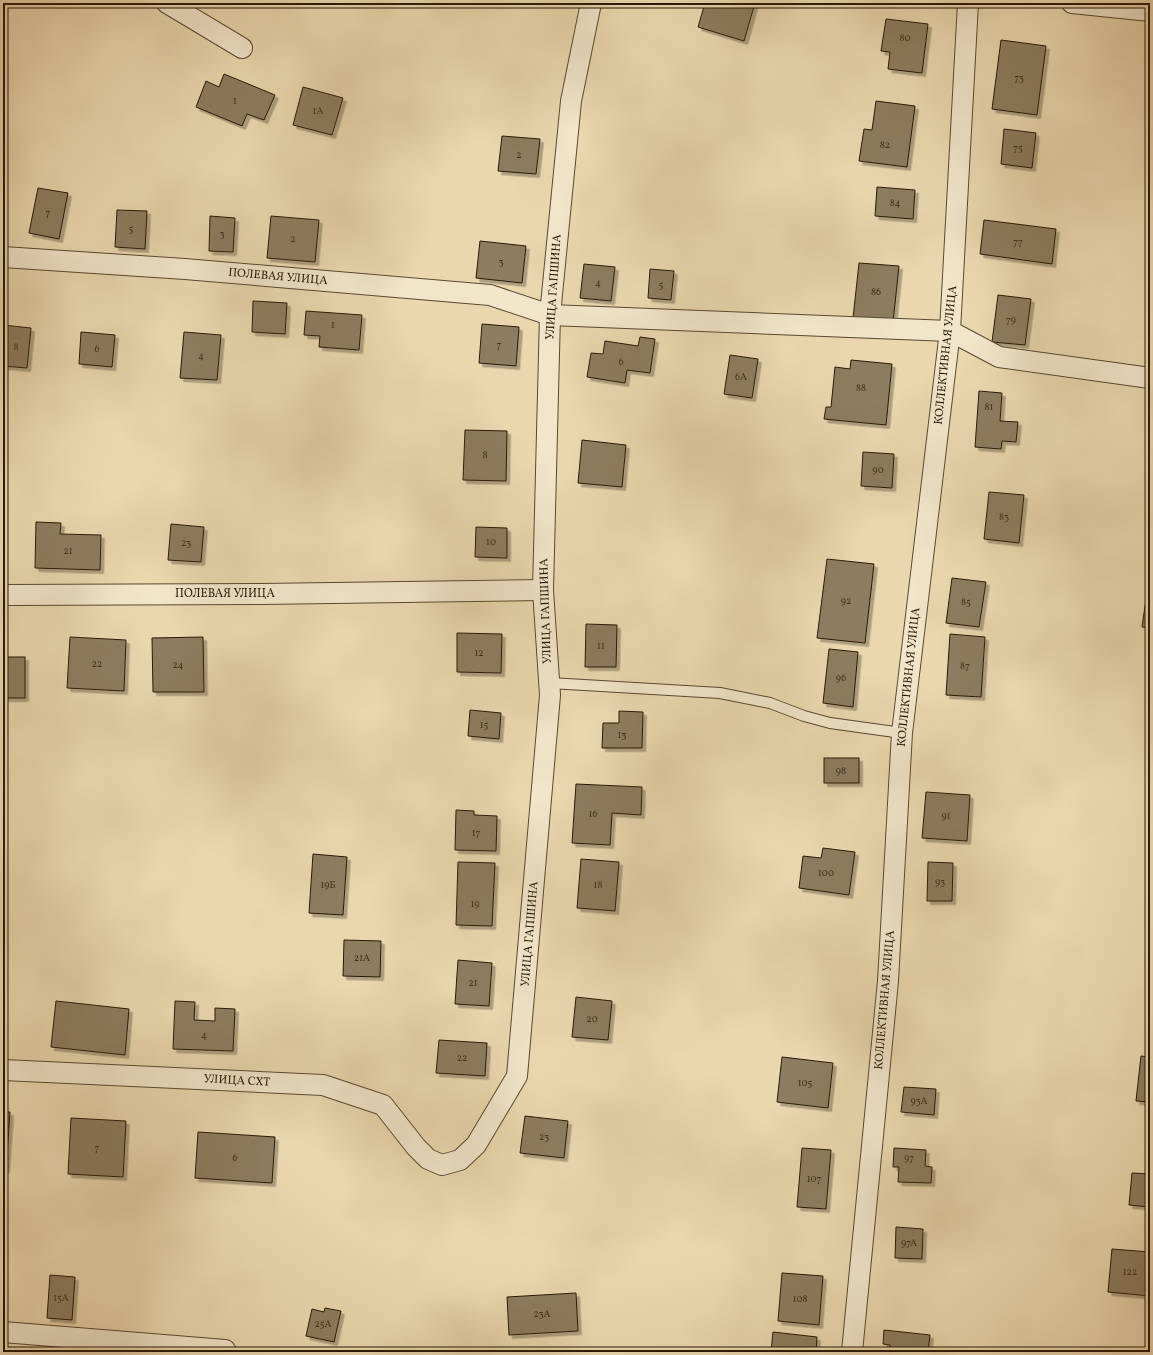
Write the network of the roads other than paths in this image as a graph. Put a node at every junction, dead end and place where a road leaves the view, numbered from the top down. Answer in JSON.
{"nodes":[{"id":1,"x":167,"y":3,"type":"edge"},
{"id":2,"x":591,"y":3,"type":"edge"},
{"id":3,"x":968,"y":3,"type":"edge"},
{"id":4,"x":1072,"y":3,"type":"edge"},
{"id":5,"x":1150,"y":11,"type":"edge"},
{"id":6,"x":242,"y":48,"type":"dead end"},
{"id":7,"x":3,"y":257,"type":"edge"},
{"id":8,"x":550,"y":315,"type":"junction"},
{"id":9,"x":950,"y":331,"type":"junction"},
{"id":10,"x":1150,"y":378,"type":"edge"},
{"id":11,"x":543,"y":590,"type":"junction"},
{"id":12,"x":3,"y":595,"type":"edge"},
{"id":13,"x":550,"y":683,"type":"junction"},
{"id":14,"x":902,"y":733,"type":"junction"},
{"id":15,"x":3,"y":1070,"type":"edge"},
{"id":16,"x":442,"y":1164,"type":"joint"},
{"id":17,"x":3,"y":1332,"type":"edge"},
{"id":18,"x":29,"y":1343,"type":"edge"},
{"id":19,"x":225,"y":1351,"type":"edge"},
{"id":20,"x":852,"y":1352,"type":"edge"}],
"edges":[{"from":1,"to":6,"type":"street"},
{"from":2,"to":8,"type":"street","name":"УЛИЦА ГАПШИНА"},
{"from":3,"to":9,"type":"street","name":"КОЛЛЕКТИВНАЯ УЛИЦА"},
{"from":4,"to":5,"type":"street"},
{"from":7,"to":8,"type":"street","name":"ПОЛЕВАЯ УЛИЦА"},
{"from":8,"to":9,"type":"street","name":"ПОЛЕВАЯ УЛИЦА"},
{"from":8,"to":11,"type":"street","name":"УЛИЦА ГАПШИНА"},
{"from":9,"to":10,"type":"street"},
{"from":9,"to":14,"type":"street","name":"КОЛЛЕКТИВНАЯ УЛИЦА"},
{"from":11,"to":12,"type":"street","name":"ПОЛЕВАЯ УЛИЦА"},
{"from":11,"to":13,"type":"street","name":"УЛИЦА ГАПШИНА"},
{"from":13,"to":14,"type":"lane"},
{"from":13,"to":16,"type":"street","name":"УЛИЦА ГАПШИНА"},
{"from":14,"to":20,"type":"street","name":"КОЛЛЕКТИВНАЯ УЛИЦА"},
{"from":15,"to":16,"type":"street","name":"УЛИЦА СХТ"},
{"from":17,"to":18,"type":"street"},
{"from":18,"to":19,"type":"street"}]}
